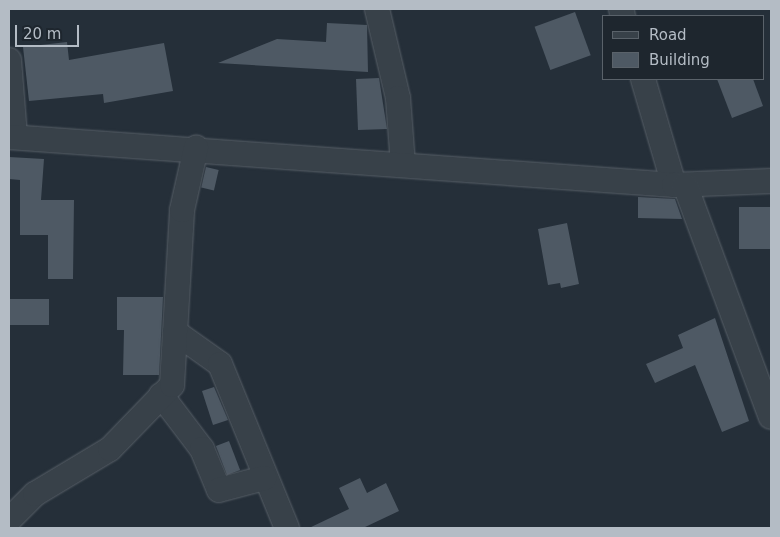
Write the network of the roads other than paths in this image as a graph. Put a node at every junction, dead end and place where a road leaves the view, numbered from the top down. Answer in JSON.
{"nodes":[{"id":1,"x":377,"y":9,"type":"edge"},
{"id":2,"x":9,"y":60,"type":"edge"},
{"id":3,"x":643,"y":80,"type":"edge"},
{"id":4,"x":12,"y":137,"type":"edge"},
{"id":5,"x":196,"y":148,"type":"junction"},
{"id":6,"x":403,"y":164,"type":"junction"},
{"id":7,"x":771,"y":180,"type":"edge"},
{"id":8,"x":679,"y":185,"type":"junction"},
{"id":9,"x":175,"y":332,"type":"junction"},
{"id":10,"x":161,"y":394,"type":"junction"},
{"id":11,"x":771,"y":417,"type":"edge"},
{"id":12,"x":264,"y":478,"type":"junction"},
{"id":13,"x":9,"y":520,"type":"edge"},
{"id":14,"x":287,"y":528,"type":"edge"}],
"edges":[{"from":1,"to":6,"type":"street"},
{"from":2,"to":4,"type":"street"},
{"from":3,"to":8,"type":"street"},
{"from":4,"to":5,"type":"street"},
{"from":5,"to":6,"type":"street"},
{"from":5,"to":9,"type":"street"},
{"from":6,"to":8,"type":"street"},
{"from":7,"to":8,"type":"street"},
{"from":8,"to":11,"type":"street"},
{"from":9,"to":10,"type":"street"},
{"from":9,"to":12,"type":"street"},
{"from":10,"to":12,"type":"street"},
{"from":10,"to":13,"type":"street"},
{"from":12,"to":14,"type":"street"}]}
